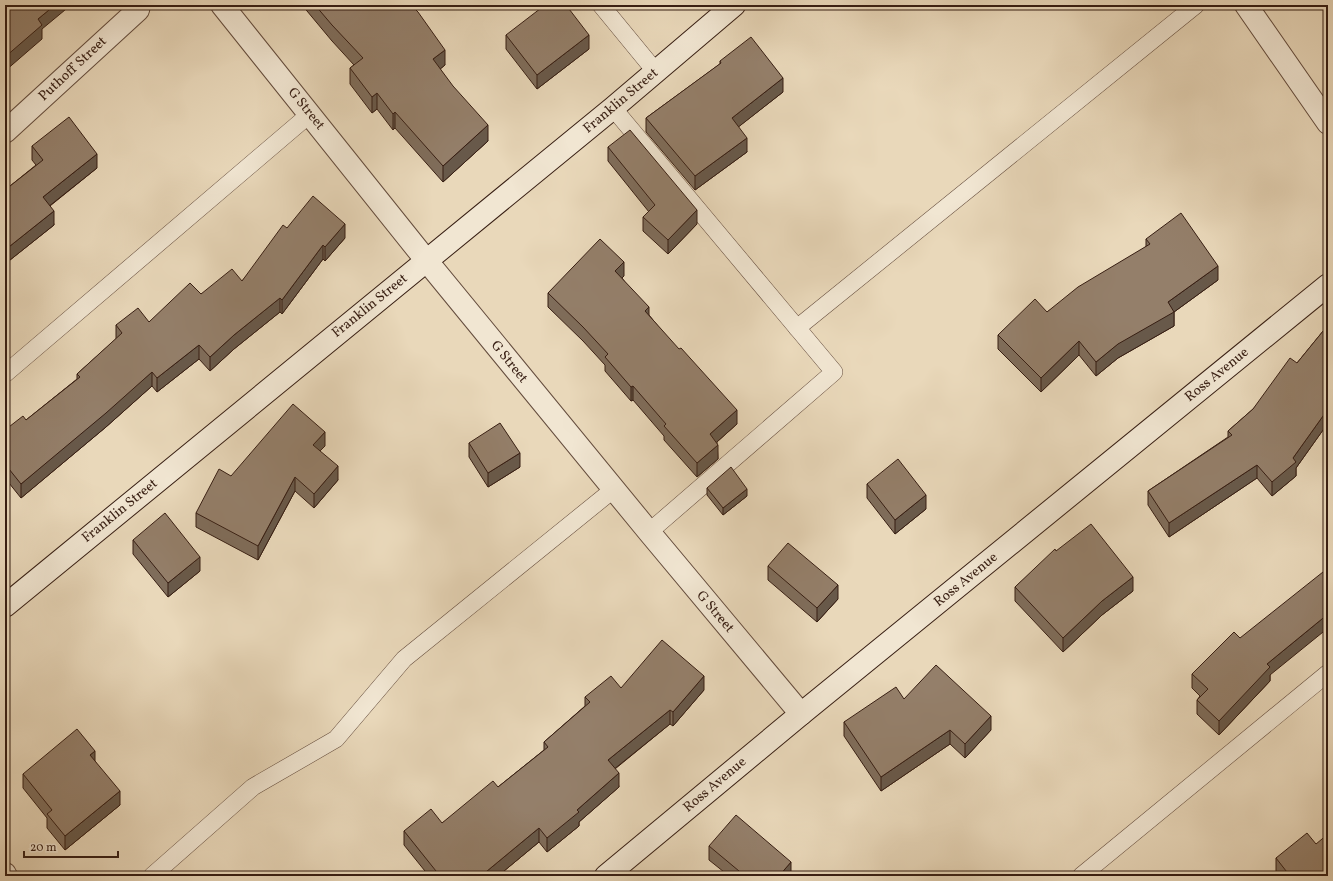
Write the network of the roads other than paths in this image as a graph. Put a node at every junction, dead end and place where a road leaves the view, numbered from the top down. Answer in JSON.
{"nodes":[{"id":1,"x":139,"y":5,"type":"edge"},
{"id":2,"x":222,"y":5,"type":"edge"},
{"id":3,"x":601,"y":5,"type":"edge"},
{"id":4,"x":734,"y":5,"type":"edge"},
{"id":5,"x":1196,"y":5,"type":"edge"},
{"id":6,"x":1246,"y":5,"type":"edge"},
{"id":7,"x":656,"y":72,"type":"junction"},
{"id":8,"x":613,"y":108,"type":"junction"},
{"id":9,"x":310,"y":114,"type":"junction"},
{"id":10,"x":1328,"y":123,"type":"edge"},
{"id":11,"x":5,"y":132,"type":"edge"},
{"id":12,"x":426,"y":260,"type":"junction"},
{"id":13,"x":1328,"y":285,"type":"edge"},
{"id":14,"x":797,"y":328,"type":"junction"},
{"id":15,"x":5,"y":374,"type":"edge"},
{"id":16,"x":614,"y":489,"type":"junction"},
{"id":17,"x":648,"y":532,"type":"junction"},
{"id":18,"x":5,"y":606,"type":"edge"},
{"id":19,"x":1328,"y":673,"type":"edge"},
{"id":20,"x":801,"y":714,"type":"junction"},
{"id":21,"x":152,"y":876,"type":"edge"},
{"id":22,"x":606,"y":876,"type":"edge"},
{"id":23,"x":1081,"y":876,"type":"edge"}],
"edges":[{"from":1,"to":11,"type":"street","name":"Puthoff Street"},
{"from":2,"to":9,"type":"street","name":"G Street"},
{"from":3,"to":7,"type":"lane"},
{"from":4,"to":7,"type":"street","name":"Franklin Street"},
{"from":5,"to":14,"type":"lane"},
{"from":6,"to":10,"type":"street"},
{"from":7,"to":8,"type":"street","name":"Franklin Street"},
{"from":8,"to":12,"type":"street","name":"Franklin Street"},
{"from":8,"to":14,"type":"lane"},
{"from":9,"to":12,"type":"street","name":"G Street"},
{"from":9,"to":15,"type":"lane"},
{"from":12,"to":16,"type":"street","name":"G Street"},
{"from":12,"to":18,"type":"street","name":"Franklin Street"},
{"from":13,"to":20,"type":"street","name":"Ross Avenue"},
{"from":14,"to":17,"type":"lane"},
{"from":16,"to":17,"type":"street","name":"G Street"},
{"from":16,"to":21,"type":"lane"},
{"from":17,"to":20,"type":"street","name":"G Street"},
{"from":19,"to":23,"type":"lane"},
{"from":20,"to":22,"type":"street","name":"Ross Avenue"}]}
